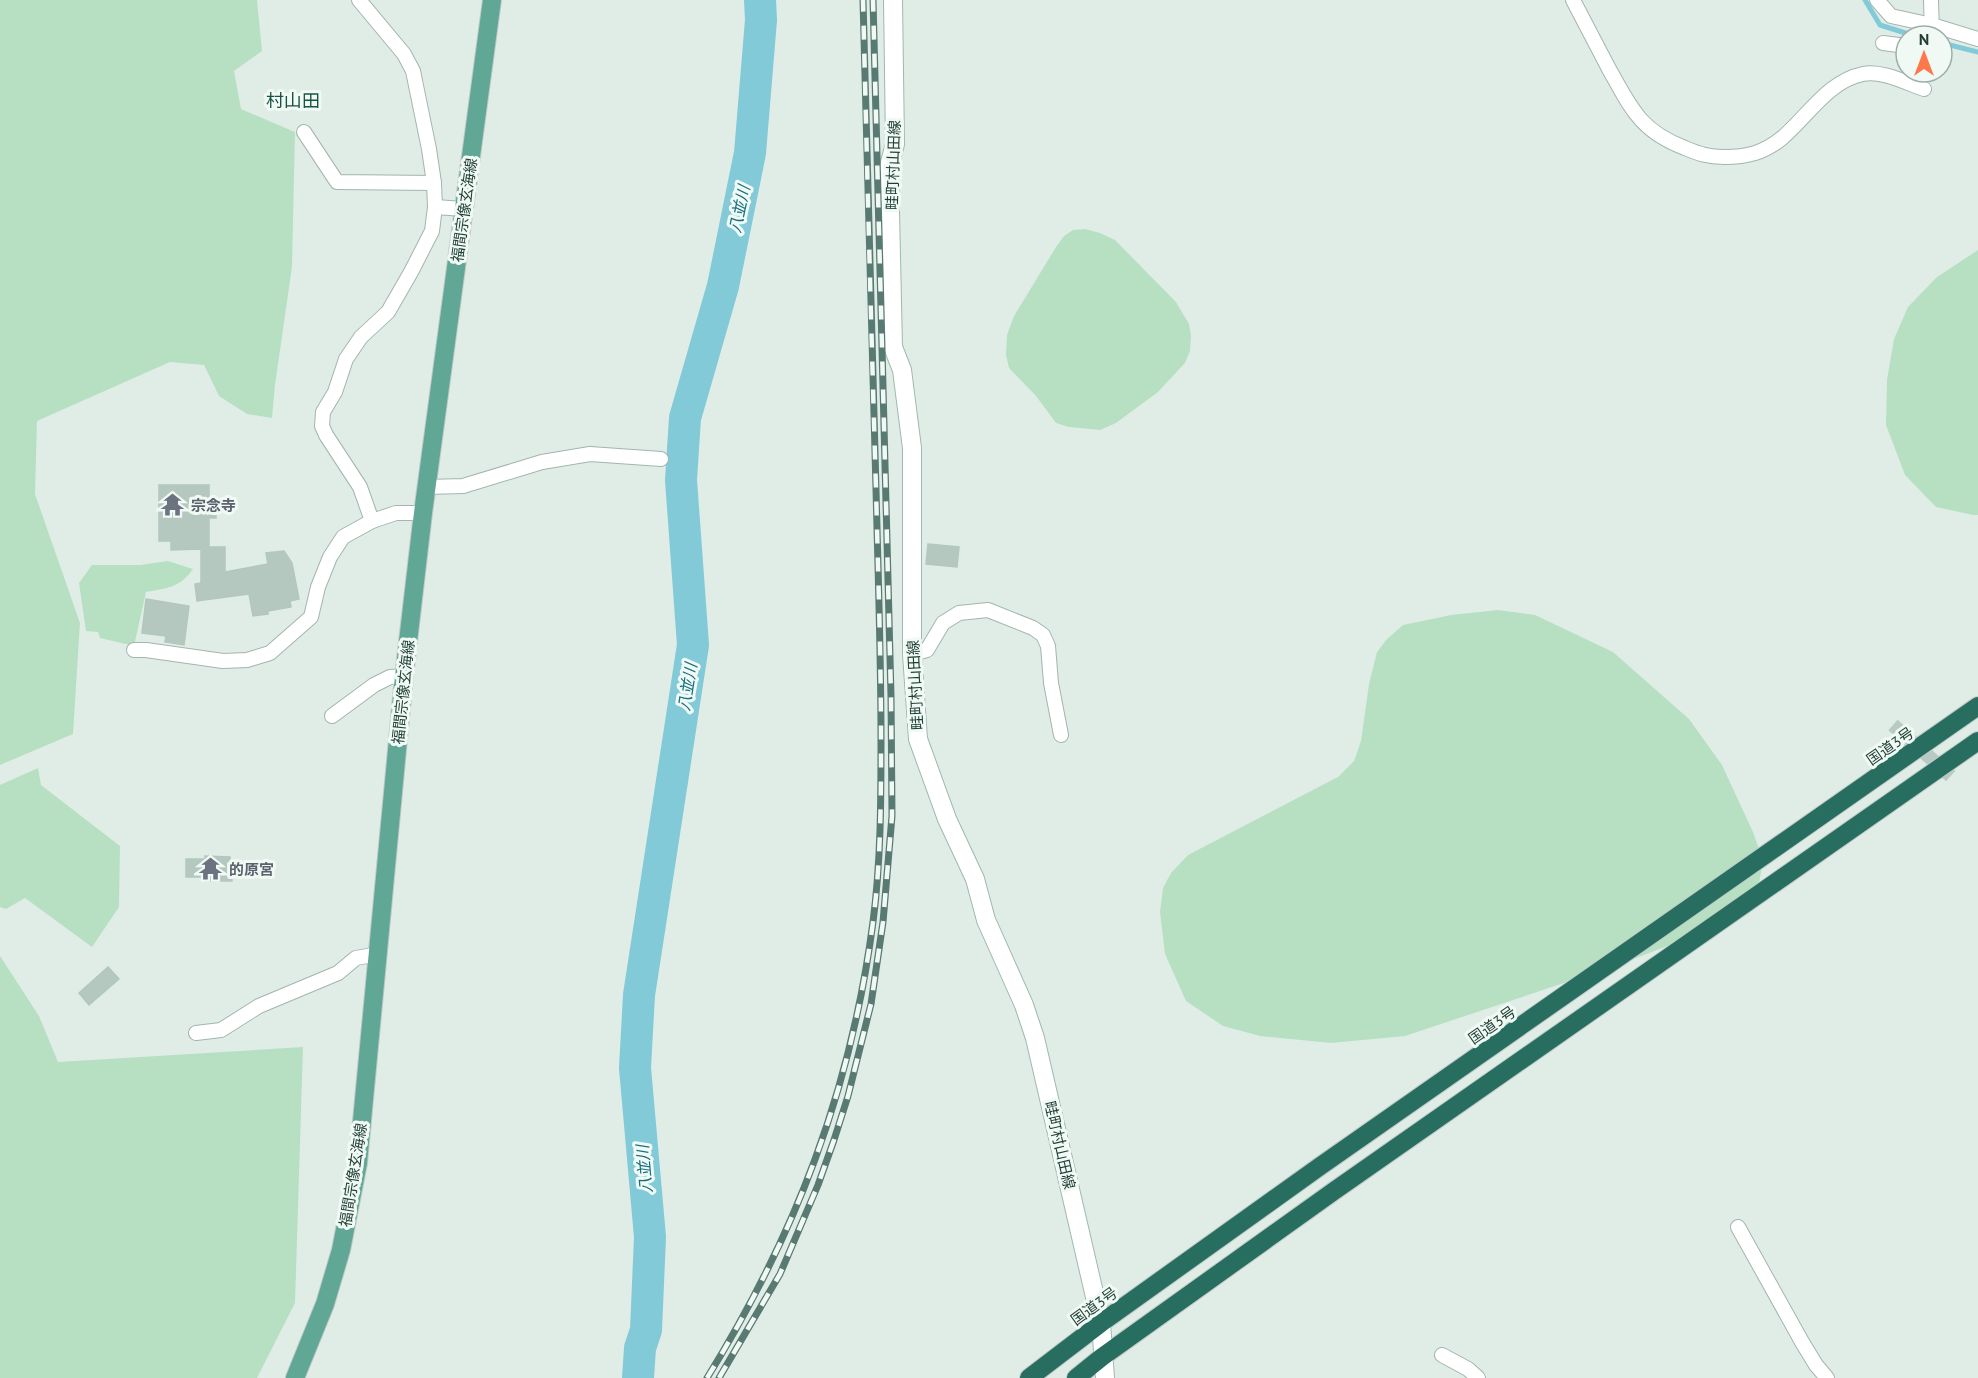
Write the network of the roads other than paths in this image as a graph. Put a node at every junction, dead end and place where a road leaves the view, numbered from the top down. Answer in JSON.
{"nodes":[{"id":1,"x":359,"y":0,"type":"edge"},
{"id":2,"x":492,"y":0,"type":"edge"},
{"id":3,"x":893,"y":0,"type":"edge"},
{"id":4,"x":1574,"y":0,"type":"edge"},
{"id":5,"x":1877,"y":0,"type":"edge"},
{"id":6,"x":1931,"y":0,"type":"edge"},
{"id":7,"x":1913,"y":24,"type":"edge"},
{"id":8,"x":1932,"y":24,"type":"edge"},
{"id":9,"x":1954,"y":35,"type":"edge"},
{"id":10,"x":1978,"y":39,"type":"edge"},
{"id":11,"x":1883,"y":42,"type":"dead end"},
{"id":12,"x":1894,"y":44,"type":"edge"},
{"id":13,"x":1924,"y":90,"type":"dead end"},
{"id":14,"x":304,"y":132,"type":"dead end"},
{"id":15,"x":434,"y":183,"type":"junction"},
{"id":16,"x":435,"y":207,"type":"junction"},
{"id":17,"x":464,"y":209,"type":"junction"},
{"id":18,"x":661,"y":459,"type":"dead end"},
{"id":19,"x":427,"y":487,"type":"junction"},
{"id":20,"x":423,"y":513,"type":"junction"},
{"id":21,"x":372,"y":522,"type":"junction"},
{"id":22,"x":134,"y":650,"type":"dead end"},
{"id":23,"x":912,"y":654,"type":"junction"},
{"id":24,"x":404,"y":676,"type":"junction"},
{"id":25,"x":1978,"y":706,"type":"edge"},
{"id":26,"x":332,"y":716,"type":"dead end"},
{"id":27,"x":1061,"y":735,"type":"dead end"},
{"id":28,"x":1978,"y":741,"type":"edge"},
{"id":29,"x":378,"y":954,"type":"junction"},
{"id":30,"x":196,"y":1033,"type":"dead end"},
{"id":31,"x":1738,"y":1227,"type":"dead end"},
{"id":32,"x":1101,"y":1323,"type":"junction"},
{"id":33,"x":1442,"y":1355,"type":"dead end"},
{"id":34,"x":1102,"y":1357,"type":"junction"},
{"id":35,"x":295,"y":1378,"type":"edge"},
{"id":36,"x":1029,"y":1378,"type":"edge"},
{"id":37,"x":1076,"y":1378,"type":"edge"},
{"id":38,"x":1105,"y":1378,"type":"edge"},
{"id":39,"x":1478,"y":1378,"type":"edge"},
{"id":40,"x":1827,"y":1378,"type":"edge"}],
"edges":[{"from":1,"to":15,"type":"street"},
{"from":2,"to":17,"type":"main road","name":"福間宗像玄海線"},
{"from":3,"to":23,"type":"main road","name":"畦町村山田線"},
{"from":4,"to":13,"type":"street"},
{"from":5,"to":7,"type":"street"},
{"from":6,"to":8,"type":"street"},
{"from":9,"to":10,"type":"street"},
{"from":11,"to":12,"type":"street"},
{"from":14,"to":15,"type":"street"},
{"from":15,"to":16,"type":"street"},
{"from":16,"to":17,"type":"street"},
{"from":16,"to":21,"type":"street"},
{"from":17,"to":19,"type":"main road","name":"福間宗像玄海線"},
{"from":18,"to":19,"type":"street"},
{"from":19,"to":20,"type":"main road","name":"福間宗像玄海線"},
{"from":20,"to":21,"type":"street"},
{"from":20,"to":24,"type":"main road","name":"福間宗像玄海線"},
{"from":21,"to":22,"type":"street"},
{"from":23,"to":27,"type":"street"},
{"from":23,"to":32,"type":"main road","name":"畦町村山田線"},
{"from":24,"to":26,"type":"street"},
{"from":24,"to":29,"type":"main road","name":"福間宗像玄海線"},
{"from":25,"to":32,"type":"highway","name":"国道3号"},
{"from":28,"to":34,"type":"highway"},
{"from":29,"to":30,"type":"street"},
{"from":29,"to":35,"type":"main road","name":"福間宗像玄海線"},
{"from":31,"to":40,"type":"street"},
{"from":32,"to":34,"type":"main road","name":"畦町村山田線"},
{"from":32,"to":36,"type":"highway","name":"国道3号"},
{"from":33,"to":39,"type":"street"},
{"from":34,"to":37,"type":"highway"},
{"from":34,"to":38,"type":"main road","name":"畦町村山田線"}]}
